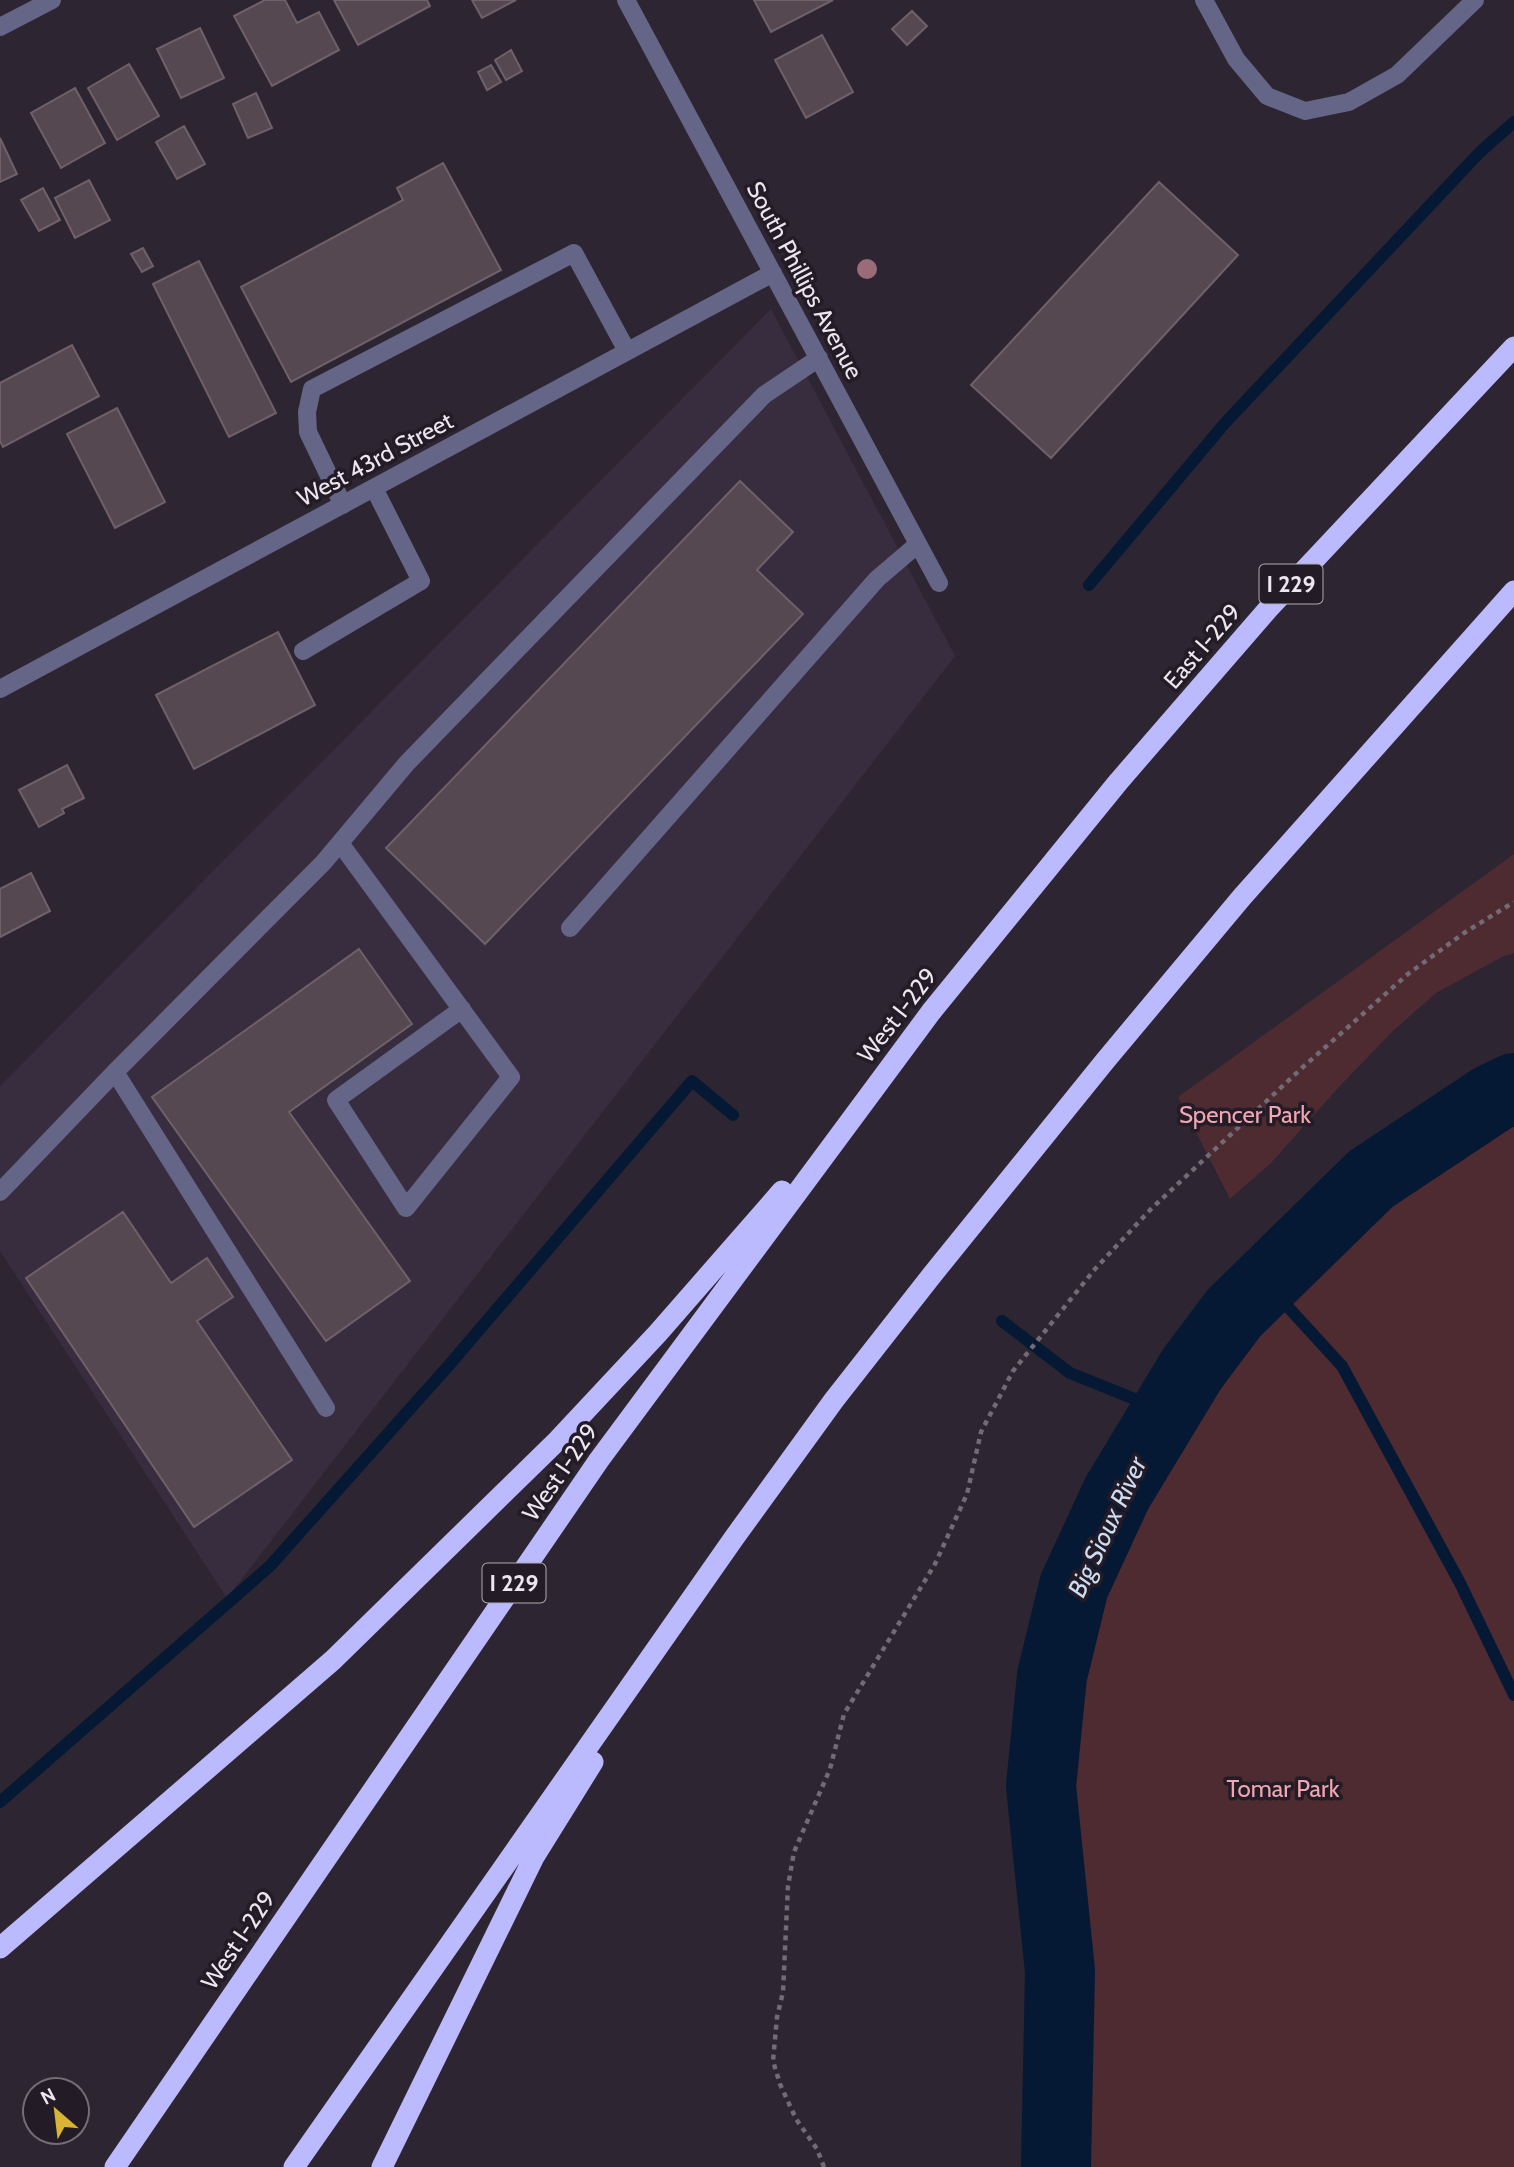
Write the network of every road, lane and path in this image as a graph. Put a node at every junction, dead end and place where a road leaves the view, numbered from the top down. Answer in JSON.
{"nodes":[{"id":1,"x":52,"y":0,"type":"edge"},
{"id":2,"x":626,"y":0,"type":"edge"},
{"id":3,"x":1204,"y":0,"type":"edge"},
{"id":4,"x":1475,"y":0,"type":"edge"},
{"id":5,"x":0,"y":27,"type":"edge"},
{"id":6,"x":773,"y":273,"type":"junction"},
{"id":7,"x":1514,"y":347,"type":"edge"},
{"id":8,"x":627,"y":351,"type":"junction"},
{"id":9,"x":819,"y":358,"type":"junction"},
{"id":10,"x":374,"y":488,"type":"junction"},
{"id":11,"x":343,"y":505,"type":"junction"},
{"id":12,"x":918,"y":544,"type":"junction"},
{"id":13,"x":939,"y":583,"type":"dead end"},
{"id":14,"x":1514,"y":592,"type":"edge"},
{"id":15,"x":303,"y":651,"type":"dead end"},
{"id":16,"x":0,"y":689,"type":"edge"},
{"id":17,"x":1079,"y":831,"type":"joint"},
{"id":18,"x":340,"y":843,"type":"junction"},
{"id":19,"x":1514,"y":902,"type":"edge"},
{"id":20,"x":570,"y":928,"type":"dead end"},
{"id":21,"x":462,"y":1009,"type":"junction"},
{"id":22,"x":931,"y":1013,"type":"junction"},
{"id":23,"x":115,"y":1072,"type":"junction"},
{"id":24,"x":0,"y":1192,"type":"edge"},
{"id":25,"x":326,"y":1408,"type":"dead end"},
{"id":26,"x":734,"y":1538,"type":"junction"},
{"id":27,"x":0,"y":1948,"type":"edge"},
{"id":28,"x":115,"y":2167,"type":"edge"},
{"id":29,"x":294,"y":2167,"type":"edge"},
{"id":30,"x":382,"y":2167,"type":"edge"},
{"id":31,"x":824,"y":2167,"type":"edge"}],
"edges":[{"from":1,"to":5,"type":"street"},
{"from":2,"to":6,"type":"street","name":"South Phillips Avenue"},
{"from":3,"to":4,"type":"street"},
{"from":6,"to":8,"type":"street","name":"West 43rd Street"},
{"from":6,"to":9,"type":"street","name":"South Phillips Avenue"},
{"from":7,"to":17,"type":"highway","name":"East I-229","number":"I 229"},
{"from":8,"to":10,"type":"street","name":"West 43rd Street"},
{"from":8,"to":11,"type":"street"},
{"from":9,"to":12,"type":"street","name":"South Phillips Avenue"},
{"from":9,"to":18,"type":"street"},
{"from":10,"to":11,"type":"street","name":"West 43rd Street"},
{"from":10,"to":15,"type":"street"},
{"from":11,"to":16,"type":"street","name":"West 43rd Street"},
{"from":12,"to":13,"type":"street","name":"South Phillips Avenue"},
{"from":12,"to":20,"type":"street"},
{"from":14,"to":26,"type":"highway"},
{"from":17,"to":22,"type":"highway","name":"West I-229","number":"I 229"},
{"from":18,"to":21,"type":"street"},
{"from":18,"to":23,"type":"street"},
{"from":19,"to":31,"type":"path"},
{"from":21,"to":21,"type":"street"},
{"from":22,"to":27,"type":"highway"},
{"from":22,"to":28,"type":"highway","name":"West I-229","number":"I 229"},
{"from":23,"to":24,"type":"street"},
{"from":23,"to":25,"type":"street"},
{"from":26,"to":29,"type":"highway"},
{"from":26,"to":30,"type":"highway"}]}
